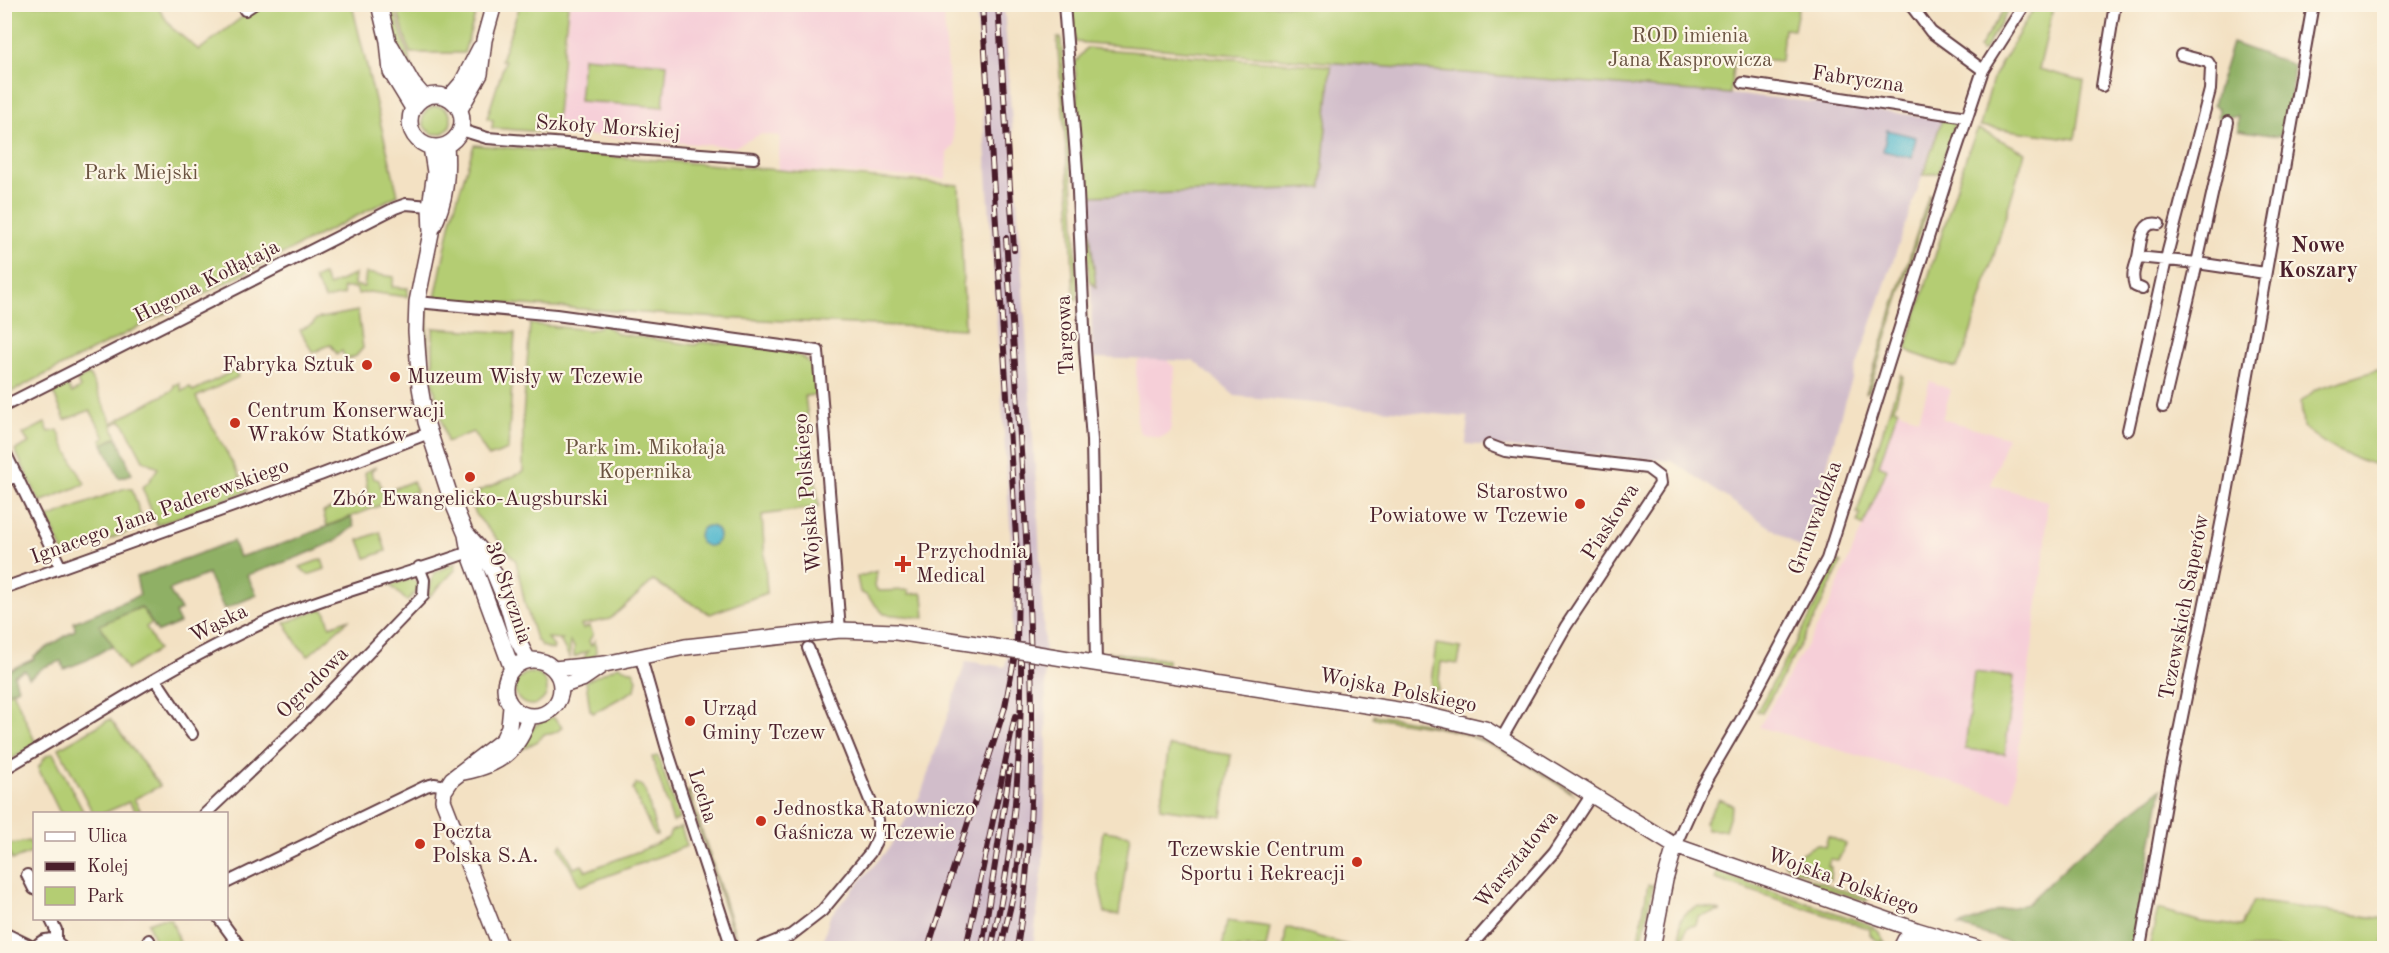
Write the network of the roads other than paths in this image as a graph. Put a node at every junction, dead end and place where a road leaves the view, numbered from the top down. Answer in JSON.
{"nodes":[{"id":1,"x":241,"y":4,"type":"edge"},
{"id":2,"x":254,"y":4,"type":"edge"},
{"id":3,"x":379,"y":4,"type":"edge"},
{"id":4,"x":494,"y":4,"type":"edge"},
{"id":5,"x":1064,"y":4,"type":"edge"},
{"id":6,"x":1910,"y":4,"type":"edge"},
{"id":7,"x":2025,"y":4,"type":"edge"},
{"id":8,"x":2115,"y":4,"type":"edge"},
{"id":9,"x":2313,"y":4,"type":"edge"},
{"id":10,"x":484,"y":40,"type":"junction"},
{"id":11,"x":2181,"y":55,"type":"dead end"},
{"id":12,"x":1983,"y":70,"type":"junction"},
{"id":13,"x":1743,"y":83,"type":"dead end"},
{"id":14,"x":2102,"y":86,"type":"dead end"},
{"id":15,"x":449,"y":98,"type":"junction"},
{"id":16,"x":419,"y":103,"type":"junction"},
{"id":17,"x":460,"y":110,"type":"junction"},
{"id":18,"x":1967,"y":117,"type":"junction"},
{"id":19,"x":2228,"y":122,"type":"dead end"},
{"id":20,"x":461,"y":130,"type":"junction"},
{"id":21,"x":439,"y":146,"type":"junction"},
{"id":22,"x":754,"y":158,"type":"dead end"},
{"id":23,"x":430,"y":206,"type":"junction"},
{"id":24,"x":2159,"y":224,"type":"dead end"},
{"id":25,"x":431,"y":232,"type":"junction"},
{"id":26,"x":2138,"y":257,"type":"junction"},
{"id":27,"x":2166,"y":259,"type":"junction"},
{"id":28,"x":2197,"y":263,"type":"junction"},
{"id":29,"x":2265,"y":273,"type":"junction"},
{"id":30,"x":2142,"y":289,"type":"dead end"},
{"id":31,"x":417,"y":302,"type":"junction"},
{"id":32,"x":4,"y":406,"type":"edge"},
{"id":33,"x":2163,"y":407,"type":"dead end"},
{"id":34,"x":2128,"y":430,"type":"dead end"},
{"id":35,"x":429,"y":433,"type":"junction"},
{"id":36,"x":1489,"y":445,"type":"dead end"},
{"id":37,"x":4,"y":450,"type":"edge"},
{"id":38,"x":17,"y":475,"type":"junction"},
{"id":39,"x":4,"y":482,"type":"edge"},
{"id":40,"x":465,"y":532,"type":"junction"},
{"id":41,"x":469,"y":552,"type":"junction"},
{"id":42,"x":419,"y":567,"type":"junction"},
{"id":43,"x":61,"y":568,"type":"junction"},
{"id":44,"x":4,"y":588,"type":"edge"},
{"id":45,"x":840,"y":630,"type":"junction"},
{"id":46,"x":808,"y":648,"type":"dead end"},
{"id":47,"x":640,"y":655,"type":"junction"},
{"id":48,"x":528,"y":660,"type":"junction"},
{"id":49,"x":605,"y":664,"type":"junction"},
{"id":50,"x":1096,"y":664,"type":"junction"},
{"id":51,"x":512,"y":669,"type":"junction"},
{"id":52,"x":554,"y":669,"type":"junction"},
{"id":53,"x":156,"y":680,"type":"junction"},
{"id":54,"x":561,"y":687,"type":"junction"},
{"id":55,"x":512,"y":707,"type":"junction"},
{"id":56,"x":529,"y":717,"type":"junction"},
{"id":57,"x":192,"y":734,"type":"dead end"},
{"id":58,"x":1502,"y":738,"type":"junction"},
{"id":59,"x":4,"y":769,"type":"edge"},
{"id":60,"x":461,"y":773,"type":"junction"},
{"id":61,"x":445,"y":793,"type":"junction"},
{"id":62,"x":1592,"y":795,"type":"junction"},
{"id":63,"x":206,"y":812,"type":"edge"},
{"id":64,"x":1675,"y":846,"type":"junction"},
{"id":65,"x":27,"y":875,"type":"dead end"},
{"id":66,"x":228,"y":882,"type":"edge"},
{"id":67,"x":33,"y":887,"type":"edge"},
{"id":68,"x":51,"y":920,"type":"edge"},
{"id":69,"x":220,"y":920,"type":"edge"},
{"id":70,"x":1916,"y":930,"type":"junction"},
{"id":71,"x":4,"y":933,"type":"edge"},
{"id":72,"x":59,"y":945,"type":"edge"},
{"id":73,"x":35,"y":948,"type":"edge"},
{"id":74,"x":241,"y":948,"type":"edge"},
{"id":75,"x":501,"y":948,"type":"edge"},
{"id":76,"x":732,"y":948,"type":"edge"},
{"id":77,"x":759,"y":948,"type":"edge"},
{"id":78,"x":1469,"y":948,"type":"edge"},
{"id":79,"x":1652,"y":948,"type":"edge"},
{"id":80,"x":1901,"y":948,"type":"edge"},
{"id":81,"x":1918,"y":948,"type":"edge"},
{"id":82,"x":1976,"y":948,"type":"edge"},
{"id":83,"x":2140,"y":948,"type":"edge"}],
"edges":[{"from":1,"to":2,"type":"street"},
{"from":3,"to":16,"type":"street"},
{"from":4,"to":10,"type":"street"},
{"from":5,"to":50,"type":"street","name":"Targowa"},
{"from":6,"to":12,"type":"street"},
{"from":7,"to":12,"type":"street"},
{"from":8,"to":14,"type":"street"},
{"from":9,"to":29,"type":"street","name":"Tczewskich Saperów"},
{"from":10,"to":15,"type":"street"},
{"from":10,"to":17,"type":"street"},
{"from":11,"to":27,"type":"street"},
{"from":12,"to":18,"type":"street","name":"Grunwaldzka"},
{"from":13,"to":18,"type":"street","name":"Fabryczna"},
{"from":15,"to":16,"type":"street"},
{"from":15,"to":17,"type":"street"},
{"from":16,"to":21,"type":"street"},
{"from":17,"to":20,"type":"street"},
{"from":18,"to":64,"type":"street","name":"Grunwaldzka"},
{"from":19,"to":28,"type":"street"},
{"from":20,"to":21,"type":"street"},
{"from":20,"to":22,"type":"street","name":"Szkoły Morskiej"},
{"from":21,"to":23,"type":"street","name":"30 Stycznia"},
{"from":21,"to":25,"type":"street","name":"30 Stycznia"},
{"from":23,"to":25,"type":"street","name":"30 Stycznia"},
{"from":23,"to":32,"type":"street","name":"Hugona Kołłątaja"},
{"from":24,"to":26,"type":"street"},
{"from":25,"to":31,"type":"street","name":"30 Stycznia"},
{"from":26,"to":27,"type":"street"},
{"from":26,"to":30,"type":"street"},
{"from":27,"to":28,"type":"street"},
{"from":27,"to":34,"type":"street"},
{"from":28,"to":29,"type":"street"},
{"from":28,"to":33,"type":"street"},
{"from":29,"to":83,"type":"street","name":"Tczewskich Saperów"},
{"from":31,"to":35,"type":"street","name":"30 Stycznia"},
{"from":31,"to":45,"type":"street","name":"Wojska Polskiego"},
{"from":35,"to":40,"type":"street","name":"30 Stycznia"},
{"from":35,"to":43,"type":"street","name":"Ignacego Jana Paderewskiego"},
{"from":36,"to":58,"type":"street","name":"Piaskowa"},
{"from":37,"to":38,"type":"street"},
{"from":38,"to":39,"type":"street"},
{"from":38,"to":43,"type":"street"},
{"from":40,"to":41,"type":"street","name":"30 Stycznia"},
{"from":40,"to":48,"type":"street","name":"30 Stycznia"},
{"from":41,"to":42,"type":"street","name":"Wąska"},
{"from":41,"to":51,"type":"street","name":"30 Stycznia"},
{"from":42,"to":53,"type":"street","name":"Wąska"},
{"from":42,"to":63,"type":"street","name":"Ogrodowa"},
{"from":43,"to":44,"type":"street","name":"Ignacego Jana Paderewskiego"},
{"from":45,"to":47,"type":"street","name":"Wojska Polskiego"},
{"from":45,"to":50,"type":"street","name":"Wojska Polskiego","bridge":true},
{"from":46,"to":77,"type":"street"},
{"from":47,"to":49,"type":"street","name":"Wojska Polskiego"},
{"from":47,"to":76,"type":"street","name":"Lecha"},
{"from":48,"to":51,"type":"street"},
{"from":48,"to":52,"type":"street"},
{"from":49,"to":52,"type":"street","name":"Wojska Polskiego"},
{"from":49,"to":54,"type":"street","name":"Wojska Polskiego"},
{"from":50,"to":58,"type":"street","name":"Wojska Polskiego"},
{"from":51,"to":55,"type":"street"},
{"from":52,"to":54,"type":"street"},
{"from":53,"to":57,"type":"street"},
{"from":53,"to":59,"type":"street","name":"Wąska"},
{"from":54,"to":56,"type":"street"},
{"from":55,"to":56,"type":"street"},
{"from":55,"to":60,"type":"street"},
{"from":56,"to":60,"type":"street"},
{"from":58,"to":62,"type":"street","name":"Wojska Polskiego"},
{"from":60,"to":61,"type":"street"},
{"from":61,"to":66,"type":"street"},
{"from":61,"to":75,"type":"street"},
{"from":62,"to":64,"type":"street","name":"Wojska Polskiego"},
{"from":62,"to":78,"type":"street","name":"Warsztatowa"},
{"from":64,"to":70,"type":"street","name":"Wojska Polskiego"},
{"from":64,"to":79,"type":"street"},
{"from":65,"to":67,"type":"street"},
{"from":68,"to":72,"type":"street"},
{"from":69,"to":74,"type":"street"},
{"from":70,"to":80,"type":"street"},
{"from":70,"to":81,"type":"street"},
{"from":70,"to":82,"type":"street","name":"Wojska Polskiego"},
{"from":71,"to":73,"type":"street"},
{"from":72,"to":73,"type":"street"}]}
